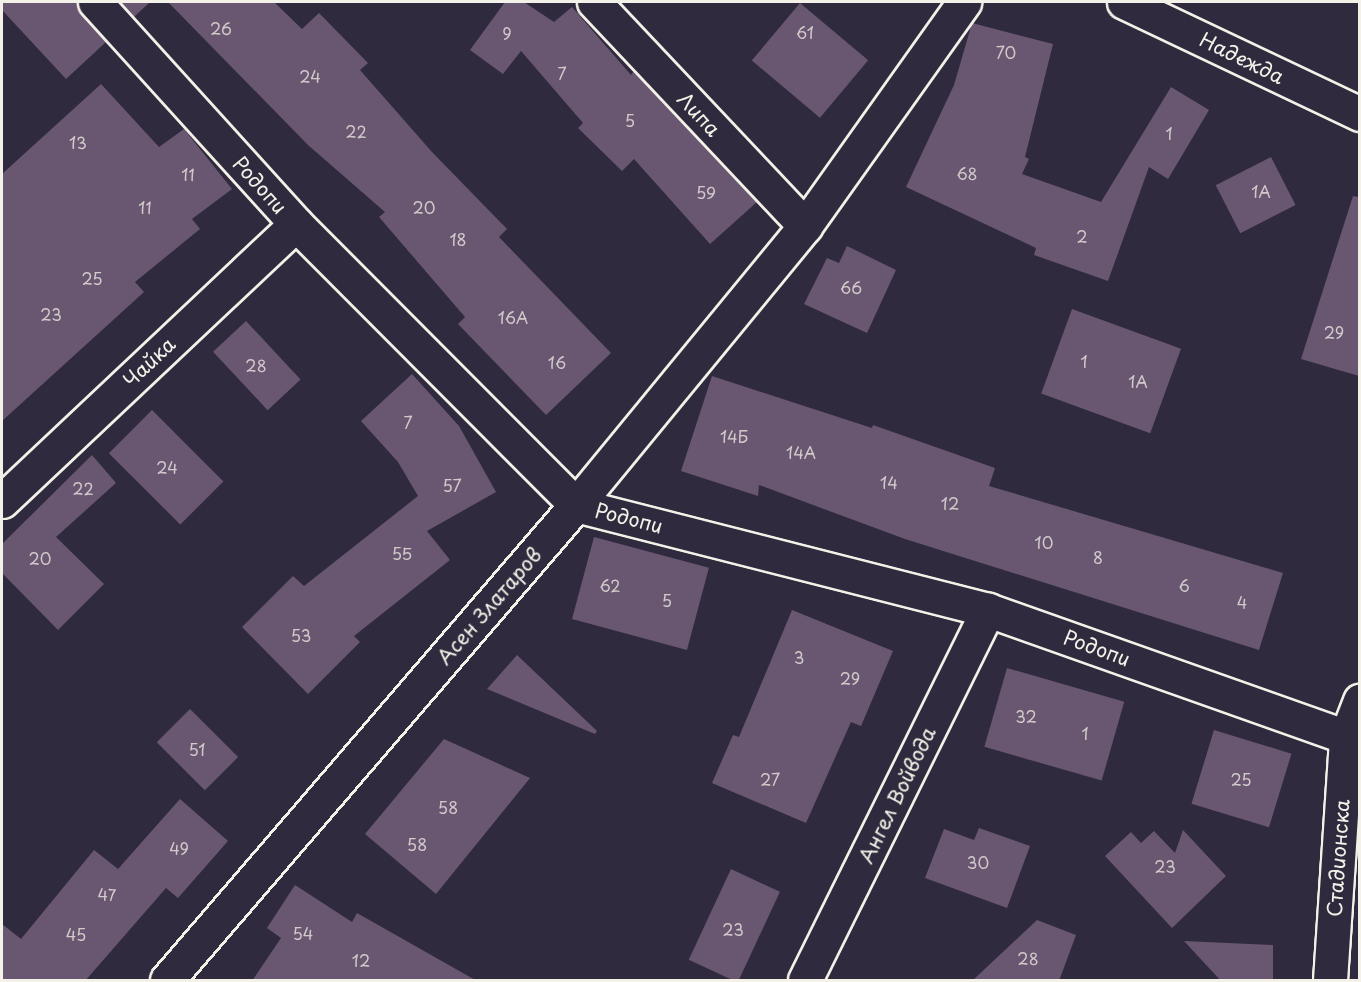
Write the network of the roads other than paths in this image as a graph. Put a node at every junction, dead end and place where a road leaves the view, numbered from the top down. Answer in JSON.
{"nodes":[{"id":1,"x":95,"y":2,"type":"edge"},
{"id":2,"x":594,"y":2,"type":"edge"},
{"id":3,"x":964,"y":2,"type":"edge"},
{"id":4,"x":1124,"y":2,"type":"edge"},
{"id":5,"x":1359,"y":114,"type":"edge"},
{"id":6,"x":296,"y":224,"type":"junction"},
{"id":7,"x":805,"y":225,"type":"junction"},
{"id":8,"x":2,"y":501,"type":"edge"},
{"id":9,"x":576,"y":505,"type":"junction"},
{"id":10,"x":988,"y":610,"type":"junction"},
{"id":11,"x":1359,"y":702,"type":"edge"},
{"id":12,"x":1346,"y":737,"type":"junction"},
{"id":13,"x":168,"y":980,"type":"edge"},
{"id":14,"x":806,"y":981,"type":"edge"},
{"id":15,"x":1330,"y":981,"type":"edge"}],
"edges":[{"from":1,"to":6,"type":"street","name":"Родопи"},
{"from":2,"to":7,"type":"street","name":"Липа"},
{"from":3,"to":7,"type":"street","name":"Асен Златаров"},
{"from":4,"to":5,"type":"street","name":"Надежда"},
{"from":6,"to":8,"type":"street","name":"Чайка"},
{"from":6,"to":9,"type":"street","name":"Родопи"},
{"from":7,"to":9,"type":"street","name":"Асен Златаров"},
{"from":9,"to":10,"type":"street","name":"Родопи"},
{"from":9,"to":13,"type":"street","name":"Асен Златаров"},
{"from":10,"to":12,"type":"street","name":"Родопи"},
{"from":10,"to":14,"type":"street","name":"Ангел Войвода"},
{"from":11,"to":12,"type":"street","name":"Стадионска"},
{"from":12,"to":15,"type":"street","name":"Стадионска"}]}
